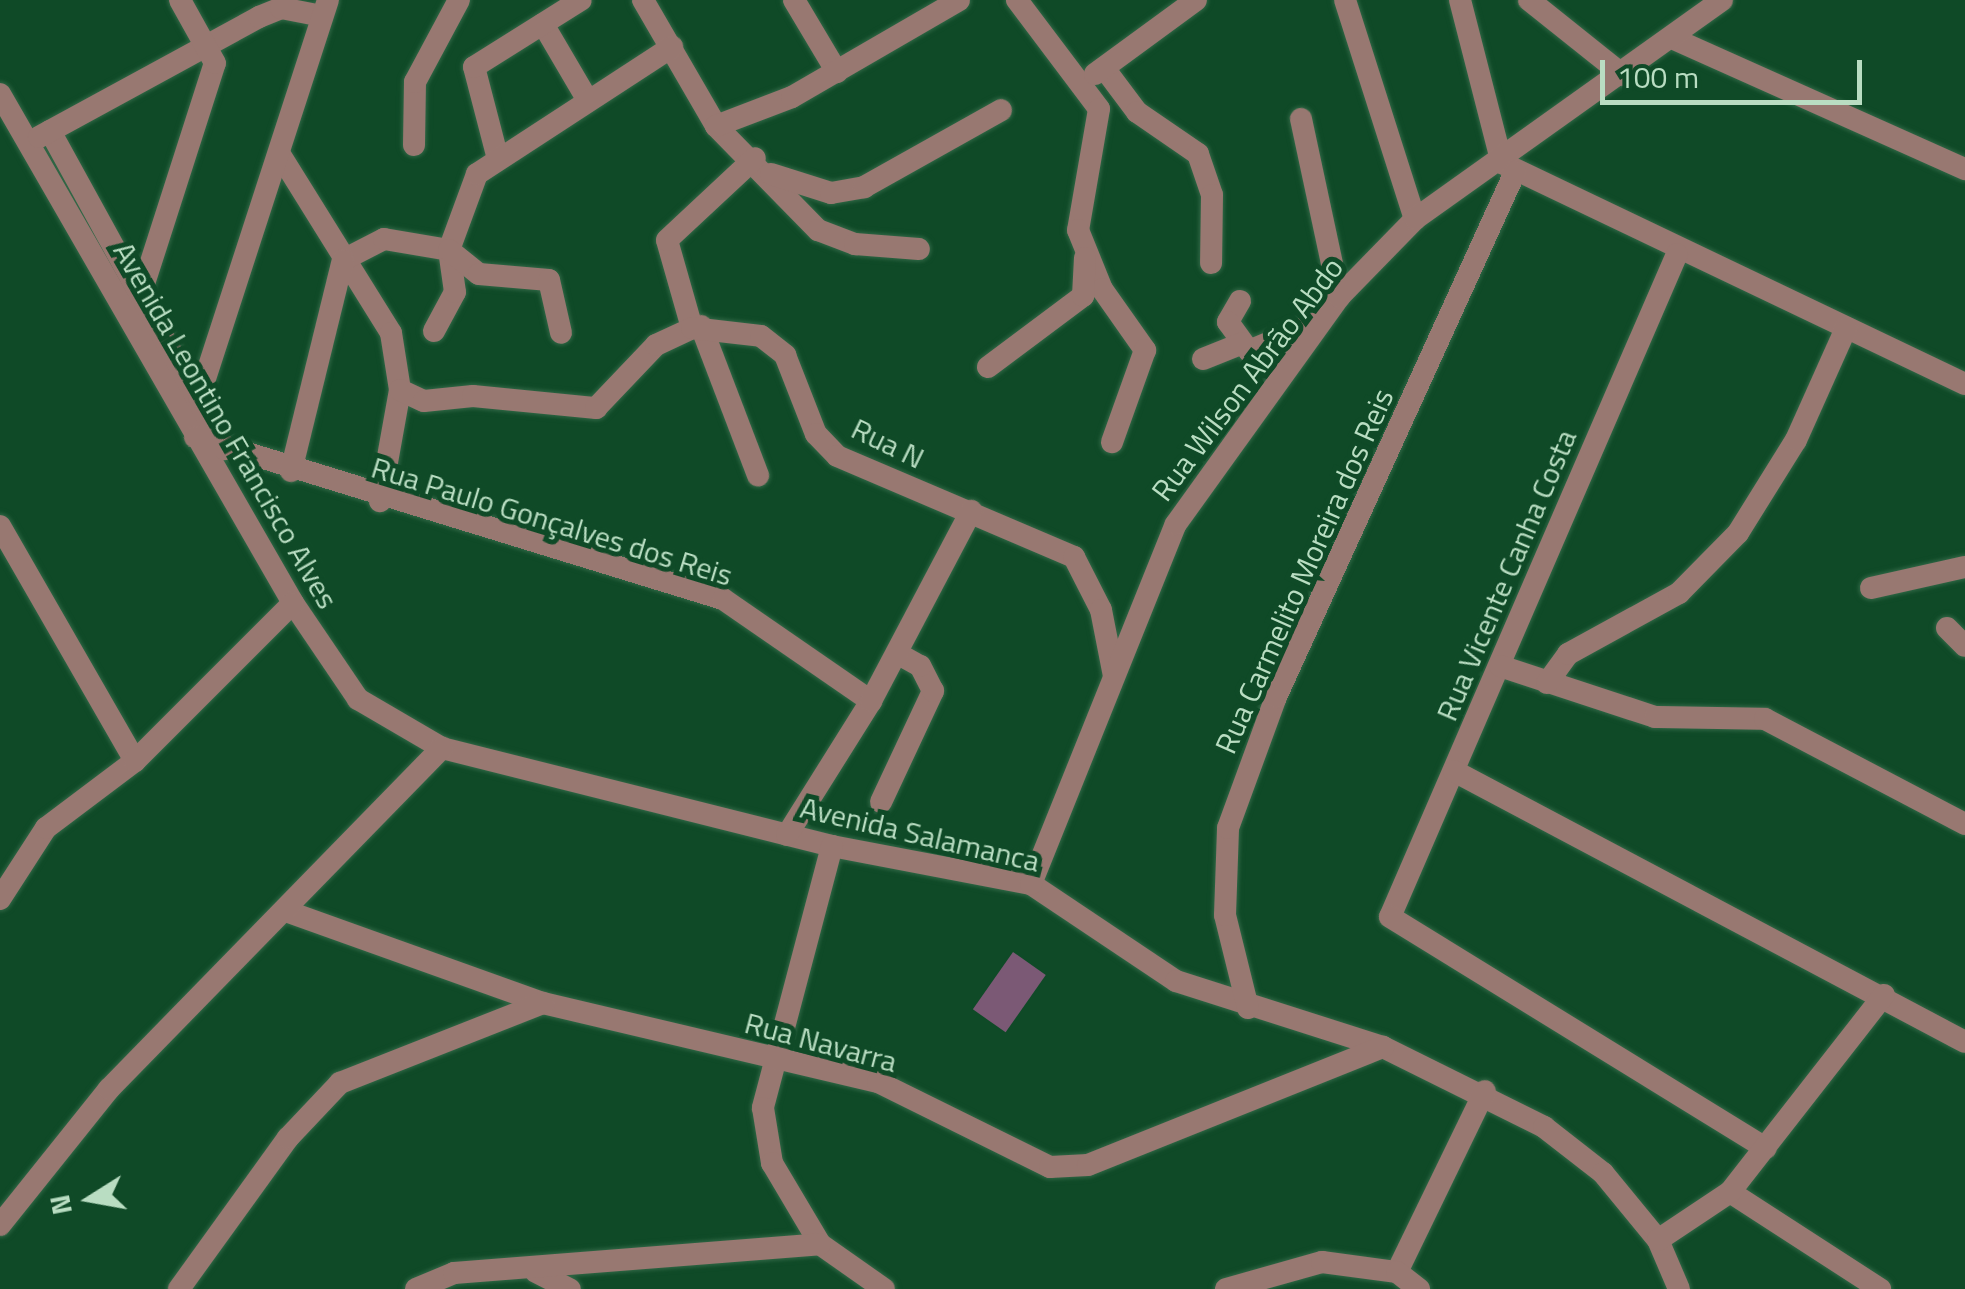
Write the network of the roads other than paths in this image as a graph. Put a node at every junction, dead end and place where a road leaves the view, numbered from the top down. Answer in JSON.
{"nodes":[{"id":1,"x":180,"y":0,"type":"edge"},
{"id":2,"x":458,"y":0,"type":"edge"},
{"id":3,"x":581,"y":0,"type":"edge"},
{"id":4,"x":643,"y":0,"type":"edge"},
{"id":5,"x":794,"y":0,"type":"edge"},
{"id":6,"x":1017,"y":0,"type":"edge"},
{"id":7,"x":1196,"y":0,"type":"edge"},
{"id":8,"x":1345,"y":0,"type":"edge"},
{"id":9,"x":1460,"y":0,"type":"edge"},
{"id":10,"x":1529,"y":0,"type":"edge"},
{"id":11,"x":1722,"y":0,"type":"edge"},
{"id":12,"x":953,"y":2,"type":"edge"},
{"id":13,"x":325,"y":8,"type":"edge"},
{"id":14,"x":543,"y":24,"type":"junction"},
{"id":15,"x":1674,"y":39,"type":"junction"},
{"id":16,"x":672,"y":47,"type":"junction"},
{"id":17,"x":209,"y":48,"type":"junction"},
{"id":18,"x":1104,"y":68,"type":"junction"},
{"id":19,"x":837,"y":72,"type":"junction"},
{"id":20,"x":1622,"y":75,"type":"junction"},
{"id":21,"x":1075,"y":86,"type":"junction"},
{"id":22,"x":0,"y":94,"type":"edge"},
{"id":23,"x":587,"y":99,"type":"junction"},
{"id":24,"x":1000,"y":110,"type":"dead end"},
{"id":25,"x":1302,"y":119,"type":"dead end"},
{"id":26,"x":716,"y":126,"type":"junction"},
{"id":27,"x":50,"y":131,"type":"junction"},
{"id":28,"x":28,"y":143,"type":"junction"},
{"id":29,"x":414,"y":145,"type":"dead end"},
{"id":30,"x":278,"y":153,"type":"junction"},
{"id":31,"x":498,"y":159,"type":"junction"},
{"id":32,"x":761,"y":166,"type":"junction"},
{"id":33,"x":1508,"y":168,"type":"junction"},
{"id":34,"x":1965,"y":169,"type":"edge"},
{"id":35,"x":1415,"y":219,"type":"junction"},
{"id":36,"x":918,"y":248,"type":"dead end"},
{"id":37,"x":450,"y":250,"type":"junction"},
{"id":38,"x":1677,"y":254,"type":"junction"},
{"id":39,"x":1085,"y":256,"type":"junction"},
{"id":40,"x":343,"y":260,"type":"junction"},
{"id":41,"x":1211,"y":263,"type":"dead end"},
{"id":42,"x":142,"y":290,"type":"junction"},
{"id":43,"x":1339,"y":297,"type":"junction"},
{"id":44,"x":1240,"y":301,"type":"dead end"},
{"id":45,"x":1322,"y":321,"type":"junction"},
{"id":46,"x":697,"y":327,"type":"junction"},
{"id":47,"x":1846,"y":328,"type":"junction"},
{"id":48,"x":434,"y":331,"type":"dead end"},
{"id":49,"x":561,"y":333,"type":"dead end"},
{"id":50,"x":1243,"y":343,"type":"junction"},
{"id":51,"x":1203,"y":359,"type":"dead end"},
{"id":52,"x":988,"y":367,"type":"dead end"},
{"id":53,"x":1965,"y":384,"type":"edge"},
{"id":54,"x":400,"y":390,"type":"junction"},
{"id":55,"x":200,"y":397,"type":"junction"},
{"id":56,"x":195,"y":437,"type":"junction"},
{"id":57,"x":1112,"y":442,"type":"dead end"},
{"id":58,"x":226,"y":449,"type":"junction"},
{"id":59,"x":291,"y":471,"type":"junction"},
{"id":60,"x":758,"y":474,"type":"dead end"},
{"id":61,"x":380,"y":501,"type":"junction"},
{"id":62,"x":971,"y":510,"type":"junction"},
{"id":63,"x":0,"y":526,"type":"edge"},
{"id":64,"x":1965,"y":567,"type":"edge"},
{"id":65,"x":1872,"y":588,"type":"dead end"},
{"id":66,"x":293,"y":602,"type":"junction"},
{"id":67,"x":1947,"y":628,"type":"dead end"},
{"id":68,"x":1965,"y":646,"type":"edge"},
{"id":69,"x":897,"y":653,"type":"junction"},
{"id":70,"x":1500,"y":666,"type":"junction"},
{"id":71,"x":1114,"y":676,"type":"junction"},
{"id":72,"x":1547,"y":683,"type":"junction"},
{"id":73,"x":872,"y":701,"type":"junction"},
{"id":74,"x":442,"y":748,"type":"junction"},
{"id":75,"x":134,"y":762,"type":"junction"},
{"id":76,"x":1454,"y":771,"type":"junction"},
{"id":77,"x":881,"y":802,"type":"dead end"},
{"id":78,"x":1965,"y":824,"type":"edge"},
{"id":79,"x":787,"y":834,"type":"junction"},
{"id":80,"x":832,"y":846,"type":"junction"},
{"id":81,"x":1030,"y":884,"type":"junction"},
{"id":82,"x":0,"y":898,"type":"edge"},
{"id":83,"x":286,"y":912,"type":"junction"},
{"id":84,"x":1884,"y":995,"type":"junction"},
{"id":85,"x":544,"y":1003,"type":"junction"},
{"id":86,"x":1248,"y":1008,"type":"junction"},
{"id":87,"x":1965,"y":1042,"type":"edge"},
{"id":88,"x":1384,"y":1048,"type":"junction"},
{"id":89,"x":772,"y":1059,"type":"junction"},
{"id":90,"x":1485,"y":1091,"type":"junction"},
{"id":91,"x":1766,"y":1148,"type":"junction"},
{"id":92,"x":1730,"y":1192,"type":"junction"},
{"id":93,"x":8,"y":1196,"type":"edge"},
{"id":94,"x":0,"y":1225,"type":"edge"},
{"id":95,"x":1658,"y":1240,"type":"junction"},
{"id":96,"x":820,"y":1244,"type":"junction"},
{"id":97,"x":536,"y":1272,"type":"junction"},
{"id":98,"x":1398,"y":1272,"type":"junction"},
{"id":99,"x":179,"y":1289,"type":"edge"},
{"id":100,"x":416,"y":1289,"type":"edge"},
{"id":101,"x":570,"y":1289,"type":"edge"},
{"id":102,"x":884,"y":1289,"type":"edge"},
{"id":103,"x":1226,"y":1289,"type":"edge"},
{"id":104,"x":1419,"y":1289,"type":"edge"},
{"id":105,"x":1679,"y":1289,"type":"edge"},
{"id":106,"x":1880,"y":1289,"type":"edge"}],
"edges":[{"from":1,"to":17,"type":"street"},
{"from":2,"to":29,"type":"street"},
{"from":3,"to":14,"type":"street"},
{"from":4,"to":16,"type":"street"},
{"from":5,"to":19,"type":"street"},
{"from":6,"to":21,"type":"street"},
{"from":7,"to":18,"type":"street"},
{"from":8,"to":35,"type":"street"},
{"from":9,"to":33,"type":"street"},
{"from":10,"to":20,"type":"street"},
{"from":11,"to":15,"type":"street","name":"Rua Wilson Abrão Abdo"},
{"from":12,"to":19,"type":"street"},
{"from":13,"to":17,"type":"street"},
{"from":13,"to":30,"type":"street"},
{"from":14,"to":23,"type":"street"},
{"from":14,"to":31,"type":"street"},
{"from":15,"to":20,"type":"street","name":"Rua Wilson Abrão Abdo"},
{"from":15,"to":34,"type":"street"},
{"from":16,"to":23,"type":"street"},
{"from":16,"to":26,"type":"street"},
{"from":17,"to":27,"type":"street"},
{"from":17,"to":42,"type":"street"},
{"from":18,"to":21,"type":"street"},
{"from":18,"to":41,"type":"street"},
{"from":19,"to":26,"type":"street"},
{"from":20,"to":33,"type":"street","name":"Rua Wilson Abrão Abdo"},
{"from":21,"to":39,"type":"street"},
{"from":22,"to":28,"type":"street","name":"Avenida Leontino Francisco Alves"},
{"from":23,"to":31,"type":"street"},
{"from":24,"to":32,"type":"street"},
{"from":25,"to":43,"type":"street"},
{"from":26,"to":32,"type":"street"},
{"from":27,"to":28,"type":"street"},
{"from":27,"to":42,"type":"street","name":"Avenida Leontino Francisco Alves"},
{"from":28,"to":56,"type":"street","name":"Avenida Leontino Francisco Alves"},
{"from":30,"to":40,"type":"street"},
{"from":30,"to":55,"type":"street"},
{"from":31,"to":37,"type":"street"},
{"from":32,"to":36,"type":"street"},
{"from":32,"to":46,"type":"street"},
{"from":33,"to":35,"type":"street","name":"Rua Wilson Abrão Abdo"},
{"from":33,"to":38,"type":"street"},
{"from":33,"to":86,"type":"street","name":"Rua Carmelito Moreira dos Reis"},
{"from":35,"to":43,"type":"street","name":"Rua Wilson Abrão Abdo"},
{"from":37,"to":40,"type":"street"},
{"from":37,"to":48,"type":"street"},
{"from":37,"to":49,"type":"street"},
{"from":38,"to":47,"type":"street"},
{"from":38,"to":70,"type":"street","name":"Rua Vicente Canha Costa"},
{"from":39,"to":52,"type":"street"},
{"from":39,"to":57,"type":"street"},
{"from":40,"to":54,"type":"street"},
{"from":40,"to":59,"type":"street"},
{"from":42,"to":55,"type":"street","name":"Avenida Leontino Francisco Alves"},
{"from":43,"to":45,"type":"street","name":"Rua Wilson Abrão Abdo"},
{"from":44,"to":50,"type":"street"},
{"from":45,"to":50,"type":"street"},
{"from":45,"to":71,"type":"street","name":"Rua Wilson Abrão Abdo"},
{"from":46,"to":54,"type":"street"},
{"from":46,"to":60,"type":"street"},
{"from":46,"to":62,"type":"street","name":"Rua N"},
{"from":47,"to":53,"type":"street"},
{"from":47,"to":72,"type":"street"},
{"from":50,"to":51,"type":"street"},
{"from":54,"to":61,"type":"street"},
{"from":55,"to":58,"type":"street","name":"Avenida Leontino Francisco Alves"},
{"from":56,"to":58,"type":"street","name":"Rua Paulo Gonçalves dos Reis"},
{"from":56,"to":66,"type":"street","name":"Avenida Leontino Francisco Alves"},
{"from":58,"to":59,"type":"street","name":"Rua Paulo Gonçalves dos Reis"},
{"from":59,"to":61,"type":"street","name":"Rua Paulo Gonçalves dos Reis"},
{"from":61,"to":73,"type":"street","name":"Rua Paulo Gonçalves dos Reis"},
{"from":62,"to":69,"type":"street"},
{"from":62,"to":71,"type":"street","name":"Rua N"},
{"from":63,"to":75,"type":"street"},
{"from":64,"to":65,"type":"street"},
{"from":66,"to":74,"type":"street","name":"Avenida Leontino Francisco Alves"},
{"from":66,"to":75,"type":"street"},
{"from":67,"to":68,"type":"street"},
{"from":69,"to":73,"type":"street"},
{"from":69,"to":77,"type":"street"},
{"from":70,"to":72,"type":"street"},
{"from":70,"to":76,"type":"street","name":"Rua Vicente Canha Costa"},
{"from":71,"to":81,"type":"street","name":"Rua Wilson Abrão Abdo"},
{"from":72,"to":78,"type":"street"},
{"from":73,"to":79,"type":"street"},
{"from":74,"to":79,"type":"street","name":"Avenida Salamanca"},
{"from":74,"to":83,"type":"street"},
{"from":75,"to":82,"type":"street"},
{"from":76,"to":84,"type":"street"},
{"from":76,"to":91,"type":"street","name":"Rua Vicente Canha Costa"},
{"from":79,"to":80,"type":"street","name":"Avenida Salamanca"},
{"from":80,"to":81,"type":"street","name":"Avenida Salamanca"},
{"from":80,"to":89,"type":"street"},
{"from":81,"to":86,"type":"street","name":"Avenida Salamanca"},
{"from":83,"to":85,"type":"street","name":"Rua Navarra"},
{"from":83,"to":93,"type":"street"},
{"from":84,"to":87,"type":"street"},
{"from":84,"to":91,"type":"street"},
{"from":85,"to":89,"type":"street","name":"Rua Navarra"},
{"from":85,"to":99,"type":"street"},
{"from":86,"to":88,"type":"street","name":"Avenida Salamanca"},
{"from":88,"to":89,"type":"street","name":"Rua Navarra"},
{"from":88,"to":90,"type":"street","name":"Avenida Salamanca"},
{"from":89,"to":96,"type":"street"},
{"from":90,"to":95,"type":"street","name":"Avenida Salamanca"},
{"from":90,"to":98,"type":"street"},
{"from":91,"to":92,"type":"street"},
{"from":92,"to":95,"type":"street"},
{"from":92,"to":106,"type":"street"},
{"from":93,"to":94,"type":"street"},
{"from":95,"to":105,"type":"street","name":"Avenida Salamanca"},
{"from":96,"to":97,"type":"street"},
{"from":96,"to":102,"type":"street"},
{"from":97,"to":100,"type":"street"},
{"from":97,"to":101,"type":"street"},
{"from":98,"to":103,"type":"street"},
{"from":98,"to":104,"type":"street"}]}
